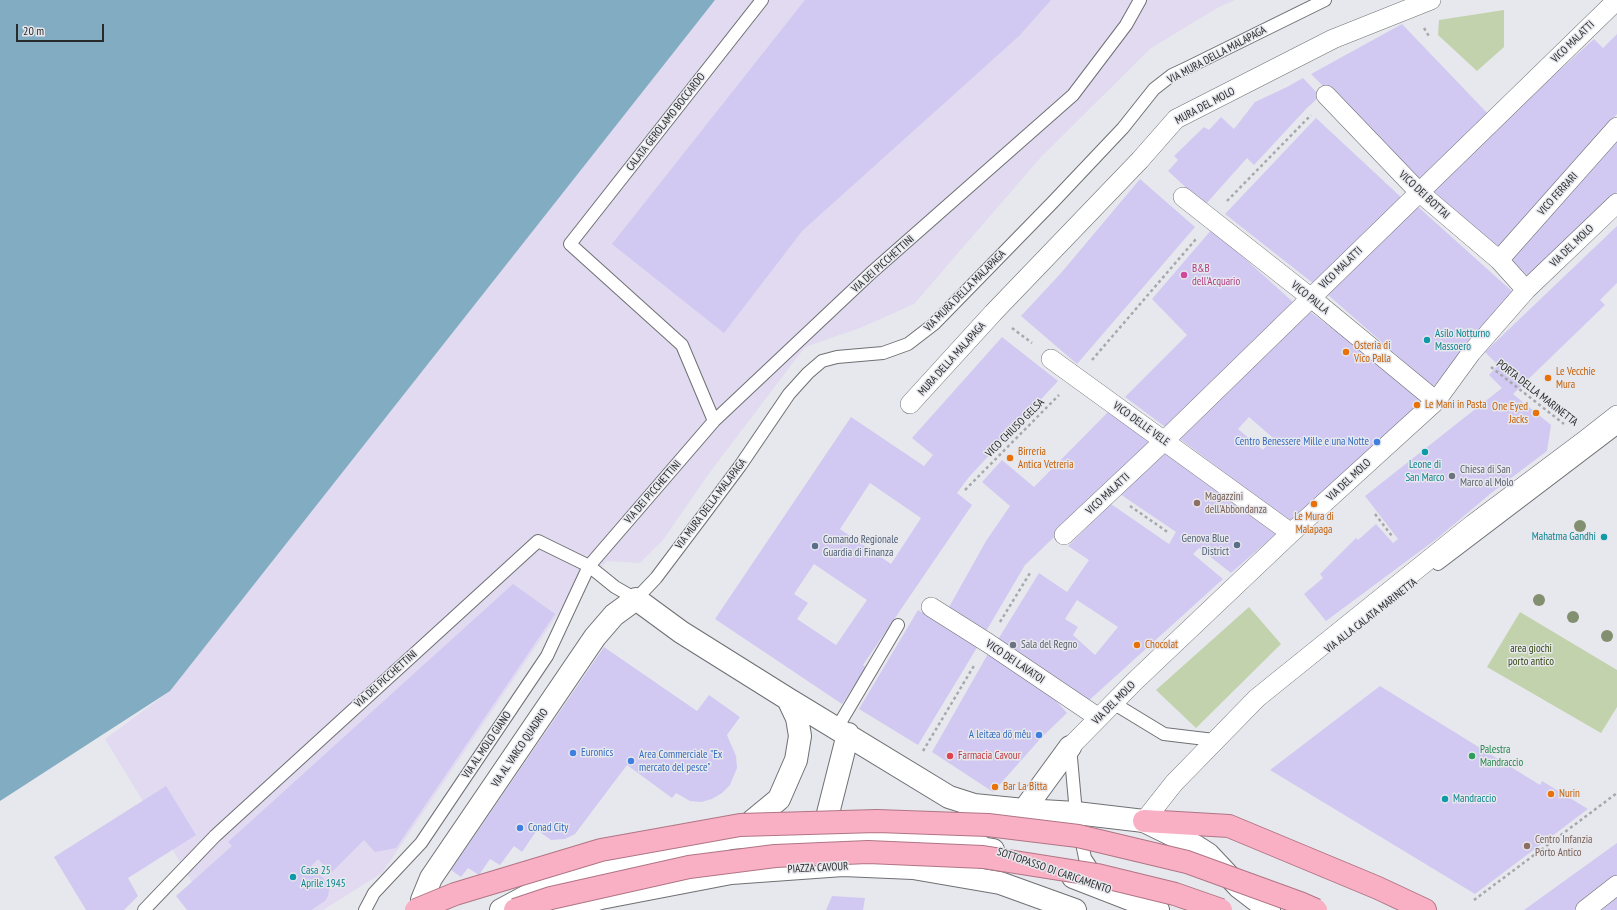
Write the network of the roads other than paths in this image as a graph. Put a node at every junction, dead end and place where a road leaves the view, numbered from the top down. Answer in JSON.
{"nodes":[{"id":1,"x":762,"y":0,"type":"edge"},
{"id":2,"x":1140,"y":0,"type":"edge"},
{"id":3,"x":1325,"y":0,"type":"edge"},
{"id":4,"x":1431,"y":0,"type":"edge"},
{"id":5,"x":1617,"y":0,"type":"edge"},
{"id":6,"x":1326,"y":95,"type":"dead end"},
{"id":7,"x":1617,"y":127,"type":"edge"},
{"id":8,"x":1419,"y":192,"type":"junction"},
{"id":9,"x":1183,"y":197,"type":"dead end"},
{"id":10,"x":1617,"y":203,"type":"edge"},
{"id":11,"x":1499,"y":260,"type":"junction"},
{"id":12,"x":1526,"y":290,"type":"junction"},
{"id":13,"x":1310,"y":297,"type":"junction"},
{"id":14,"x":994,"y":313,"type":"joint"},
{"id":15,"x":1051,"y":359,"type":"road end"},
{"id":16,"x":1436,"y":401,"type":"junction"},
{"id":17,"x":910,"y":404,"type":"dead end"},
{"id":18,"x":1617,"y":415,"type":"edge"},
{"id":19,"x":714,"y":421,"type":"junction"},
{"id":20,"x":1617,"y":428,"type":"edge"},
{"id":21,"x":1164,"y":441,"type":"junction"},
{"id":22,"x":1291,"y":533,"type":"junction"},
{"id":23,"x":1064,"y":535,"type":"dead end"},
{"id":24,"x":589,"y":566,"type":"junction"},
{"id":25,"x":636,"y":599,"type":"junction"},
{"id":26,"x":931,"y":607,"type":"dead end"},
{"id":27,"x":898,"y":625,"type":"dead end"},
{"id":28,"x":788,"y":699,"type":"junction"},
{"id":29,"x":1113,"y":703,"type":"junction"},
{"id":30,"x":1098,"y":718,"type":"junction"},
{"id":31,"x":842,"y":732,"type":"junction"},
{"id":32,"x":1214,"y":740,"type":"junction"},
{"id":33,"x":1070,"y":747,"type":"junction"},
{"id":34,"x":1024,"y":810,"type":"junction"},
{"id":35,"x":1076,"y":813,"type":"junction"},
{"id":36,"x":1144,"y":821,"type":"junction"},
{"id":37,"x":823,"y":832,"type":"junction"},
{"id":38,"x":731,"y":838,"type":"junction"},
{"id":39,"x":948,"y":843,"type":"junction"},
{"id":40,"x":808,"y":868,"type":"junction"},
{"id":41,"x":1617,"y":885,"type":"edge"},
{"id":42,"x":1111,"y":891,"type":"junction"},
{"id":43,"x":1060,"y":908,"type":"edge"},
{"id":44,"x":144,"y":910,"type":"edge"},
{"id":45,"x":365,"y":910,"type":"edge"},
{"id":46,"x":416,"y":910,"type":"edge"},
{"id":47,"x":422,"y":910,"type":"edge"},
{"id":48,"x":501,"y":910,"type":"edge"},
{"id":49,"x":515,"y":910,"type":"edge"},
{"id":50,"x":560,"y":910,"type":"edge"},
{"id":51,"x":1158,"y":910,"type":"edge"},
{"id":52,"x":1221,"y":910,"type":"edge"},
{"id":53,"x":1269,"y":910,"type":"edge"},
{"id":54,"x":1316,"y":910,"type":"edge"},
{"id":55,"x":1425,"y":910,"type":"edge"},
{"id":56,"x":1585,"y":910,"type":"edge"}],
"edges":[{"from":1,"to":19,"type":"lane","name":"CALATA GEROLAMO BOCCARDO"},
{"from":2,"to":19,"type":"lane","name":"VIA DEI PICCHETTINI"},
{"from":3,"to":25,"type":"lane","name":"VIA MURA DELLA MALAPAGA"},
{"from":4,"to":14,"type":"street","name":"MURA DEL MOLO"},
{"from":5,"to":8,"type":"street","name":"VICO MALATTI"},
{"from":6,"to":8,"type":"street","name":"VICO DEI BOTTAI"},
{"from":7,"to":11,"type":"street","name":"VICO FERRARI"},
{"from":8,"to":11,"type":"street","name":"VICO DEI BOTTAI"},
{"from":8,"to":13,"type":"street","name":"VICO MALATTI"},
{"from":9,"to":13,"type":"street","name":"VICO PALLA"},
{"from":10,"to":12,"type":"street","name":"VIA DEL MOLO"},
{"from":11,"to":12,"type":"street","name":"VICO DEI BOTTAI"},
{"from":12,"to":16,"type":"street","name":"VIA DEL MOLO"},
{"from":13,"to":16,"type":"street","name":"VICO PALLA"},
{"from":13,"to":21,"type":"street","name":"VICO MALATTI"},
{"from":14,"to":17,"type":"street","name":"MURA DELLA MALAPAGA"},
{"from":15,"to":21,"type":"street","name":"VICO DELLE VELE"},
{"from":16,"to":22,"type":"street","name":"VIA DEL MOLO"},
{"from":18,"to":32,"type":"street"},
{"from":19,"to":24,"type":"lane","name":"VIA DEI PICCHETTINI"},
{"from":20,"to":32,"type":"lane","name":"VIA ALLA CALATA MARINETTA"},
{"from":21,"to":22,"type":"street","name":"VICO DELLE VELE"},
{"from":21,"to":23,"type":"street","name":"VICO MALATTI"},
{"from":22,"to":29,"type":"street","name":"VIA DEL MOLO"},
{"from":24,"to":25,"type":"lane"},
{"from":24,"to":44,"type":"lane","name":"VIA DEI PICCHETTINI"},
{"from":24,"to":45,"type":"lane","name":"VIA AL MOLO GIANO"},
{"from":25,"to":28,"type":"street"},
{"from":25,"to":47,"type":"street","name":"VIA AL VARCO QUADRIO"},
{"from":26,"to":30,"type":"street","name":"VICO DEI LAVATOI"},
{"from":27,"to":31,"type":"lane"},
{"from":28,"to":31,"type":"street"},
{"from":28,"to":38,"type":"street"},
{"from":29,"to":30,"type":"street","name":"VIA DEL MOLO"},
{"from":29,"to":32,"type":"lane"},
{"from":30,"to":33,"type":"street","name":"VIA DEL MOLO"},
{"from":31,"to":34,"type":"street"},
{"from":31,"to":37,"type":"street"},
{"from":32,"to":36,"type":"street"},
{"from":33,"to":34,"type":"street","name":"VIA DEL MOLO"},
{"from":33,"to":35,"type":"lane"},
{"from":34,"to":35,"type":"street"},
{"from":34,"to":39,"type":"street"},
{"from":35,"to":36,"type":"street"},
{"from":35,"to":42,"type":"lane"},
{"from":36,"to":53,"type":"street"},
{"from":36,"to":55,"type":"highway"},
{"from":37,"to":38,"type":"street"},
{"from":37,"to":39,"type":"street"},
{"from":37,"to":40,"type":"street"},
{"from":38,"to":48,"type":"street"},
{"from":39,"to":42,"type":"street","name":"SOTTOPASSO DI CARICAMENTO"},
{"from":40,"to":43,"type":"street","name":"PIAZZA CAVOUR"},
{"from":40,"to":50,"type":"street","name":"PIAZZA CAVOUR"},
{"from":41,"to":56,"type":"street"},
{"from":42,"to":51,"type":"street","name":"SOTTOPASSO DI CARICAMENTO"},
{"from":46,"to":54,"type":"highway","bridge":true},
{"from":49,"to":52,"type":"highway","bridge":true}]}
